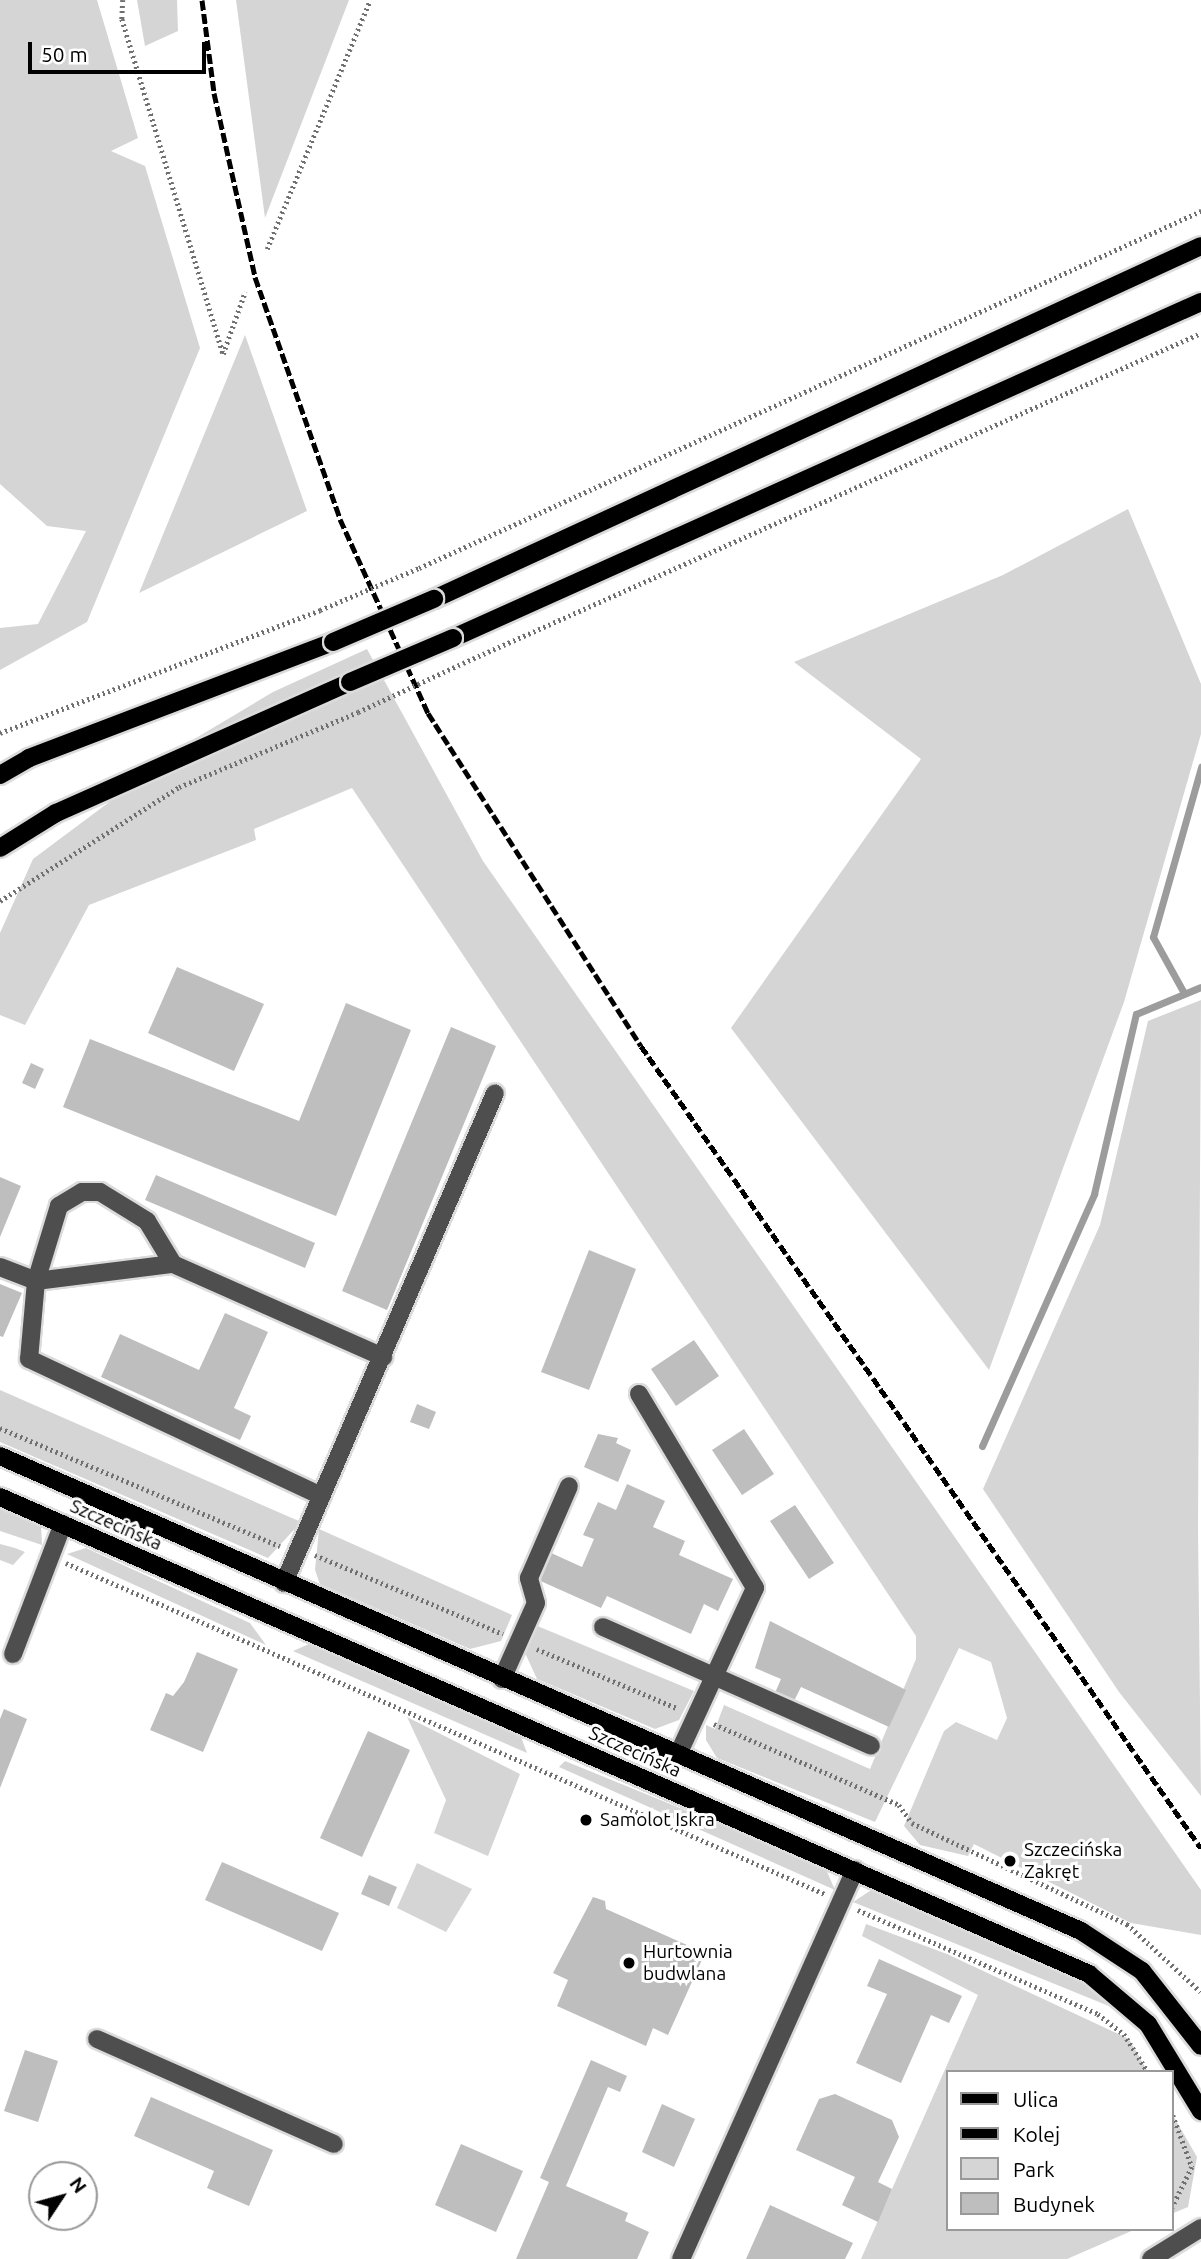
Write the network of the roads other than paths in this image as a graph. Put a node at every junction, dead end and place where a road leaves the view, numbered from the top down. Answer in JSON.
{"nodes":[{"id":1,"x":1201,"y":246,"type":"edge"},
{"id":2,"x":1201,"y":302,"type":"edge"},
{"id":3,"x":0,"y":775,"type":"edge"},
{"id":4,"x":0,"y":848,"type":"edge"},
{"id":5,"x":495,"y":1093,"type":"dead end"},
{"id":6,"x":173,"y":1264,"type":"junction"},
{"id":7,"x":0,"y":1267,"type":"edge"},
{"id":8,"x":36,"y":1281,"type":"junction"},
{"id":9,"x":383,"y":1357,"type":"junction"},
{"id":10,"x":639,"y":1394,"type":"dead end"},
{"id":11,"x":0,"y":1456,"type":"edge"},
{"id":12,"x":569,"y":1486,"type":"dead end"},
{"id":13,"x":321,"y":1496,"type":"junction"},
{"id":14,"x":0,"y":1497,"type":"edge"},
{"id":15,"x":63,"y":1524,"type":"junction"},
{"id":16,"x":284,"y":1583,"type":"junction"},
{"id":17,"x":603,"y":1627,"type":"dead end"},
{"id":18,"x":13,"y":1654,"type":"dead end"},
{"id":19,"x":713,"y":1675,"type":"junction"},
{"id":20,"x":502,"y":1679,"type":"junction"},
{"id":21,"x":871,"y":1746,"type":"dead end"},
{"id":22,"x":677,"y":1757,"type":"junction"},
{"id":23,"x":855,"y":1870,"type":"junction"},
{"id":24,"x":97,"y":2039,"type":"dead end"},
{"id":25,"x":1201,"y":2046,"type":"edge"},
{"id":26,"x":1201,"y":2111,"type":"edge"},
{"id":27,"x":334,"y":2144,"type":"dead end"},
{"id":28,"x":1201,"y":2228,"type":"edge"},
{"id":29,"x":681,"y":2259,"type":"edge"},
{"id":30,"x":1151,"y":2259,"type":"edge"}],
"edges":[{"from":1,"to":3,"type":"main road","bridge":true},
{"from":2,"to":4,"type":"main road","bridge":true},
{"from":5,"to":9,"type":"street"},
{"from":6,"to":8,"type":"street"},
{"from":6,"to":8,"type":"street"},
{"from":6,"to":9,"type":"street"},
{"from":7,"to":8,"type":"street"},
{"from":8,"to":13,"type":"street"},
{"from":9,"to":13,"type":"street"},
{"from":10,"to":19,"type":"street"},
{"from":11,"to":16,"type":"main road","name":"Szczecińska"},
{"from":12,"to":20,"type":"street"},
{"from":13,"to":16,"type":"street"},
{"from":14,"to":15,"type":"main road","name":"Szczecińska"},
{"from":15,"to":18,"type":"street"},
{"from":15,"to":23,"type":"main road","name":"Szczecińska"},
{"from":16,"to":20,"type":"main road","name":"Szczecińska"},
{"from":17,"to":19,"type":"street"},
{"from":19,"to":21,"type":"street"},
{"from":19,"to":22,"type":"street"},
{"from":20,"to":22,"type":"main road","name":"Szczecińska"},
{"from":22,"to":25,"type":"main road","name":"Szczecińska"},
{"from":23,"to":26,"type":"main road","name":"Szczecińska"},
{"from":23,"to":29,"type":"street"},
{"from":24,"to":27,"type":"street"},
{"from":28,"to":30,"type":"street"}]}
